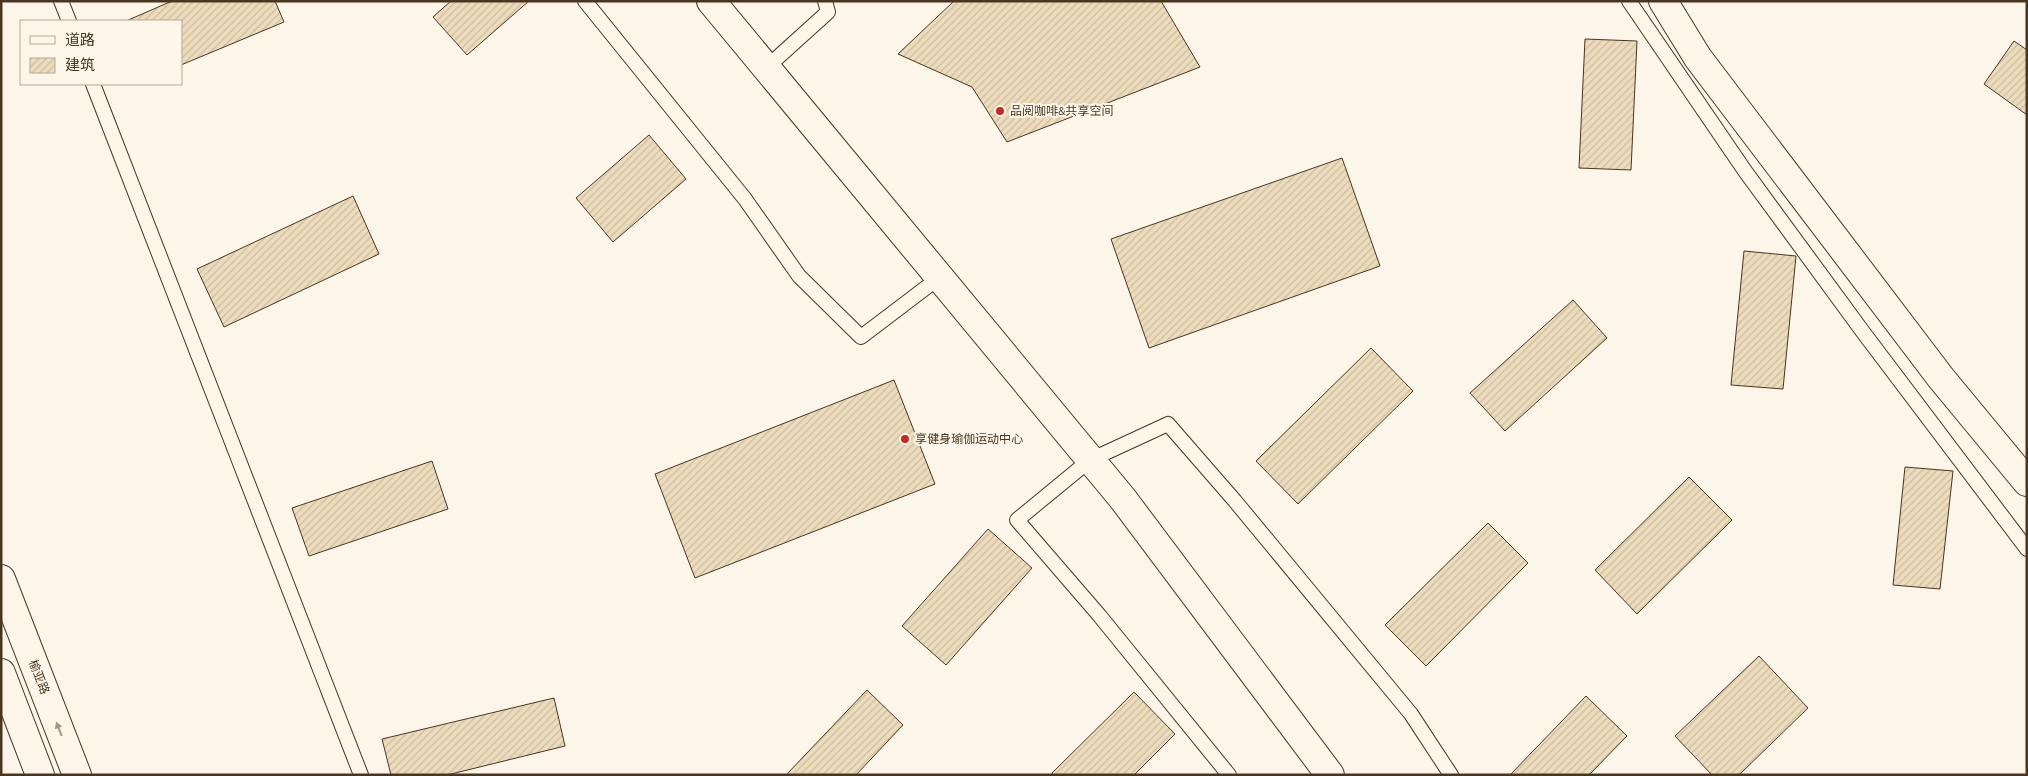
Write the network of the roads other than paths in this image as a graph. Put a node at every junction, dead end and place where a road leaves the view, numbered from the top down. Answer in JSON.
{"nodes":[{"id":1,"x":61,"y":1,"type":"edge"},
{"id":2,"x":585,"y":1,"type":"edge"},
{"id":3,"x":711,"y":1,"type":"edge"},
{"id":4,"x":825,"y":1,"type":"edge"},
{"id":5,"x":1629,"y":1,"type":"edge"},
{"id":6,"x":1663,"y":1,"type":"edge"},
{"id":7,"x":69,"y":20,"type":"edge"},
{"id":8,"x":766,"y":68,"type":"junction"},
{"id":9,"x":93,"y":85,"type":"edge"},
{"id":10,"x":940,"y":277,"type":"junction"},
{"id":11,"x":1090,"y":460,"type":"junction"},
{"id":12,"x":2027,"y":482,"type":"edge"},
{"id":13,"x":2027,"y":549,"type":"edge"},
{"id":14,"x":1,"y":579,"type":"edge"},
{"id":15,"x":2,"y":676,"type":"edge"},
{"id":16,"x":40,"y":775,"type":"edge"},
{"id":17,"x":77,"y":775,"type":"edge"},
{"id":18,"x":361,"y":775,"type":"edge"},
{"id":19,"x":1229,"y":775,"type":"edge"},
{"id":20,"x":1330,"y":775,"type":"edge"},
{"id":21,"x":1451,"y":775,"type":"edge"}],
"edges":[{"from":1,"to":7,"type":"lane"},
{"from":2,"to":10,"type":"lane"},
{"from":3,"to":8,"type":"main road"},
{"from":4,"to":8,"type":"lane"},
{"from":5,"to":13,"type":"lane"},
{"from":6,"to":12,"type":"main road"},
{"from":8,"to":10,"type":"main road"},
{"from":9,"to":18,"type":"lane"},
{"from":10,"to":11,"type":"main road"},
{"from":11,"to":19,"type":"lane"},
{"from":11,"to":20,"type":"main road"},
{"from":11,"to":21,"type":"lane"},
{"from":17,"to":14,"type":"main road","name":"榆亚路","one_way":true},
{"from":15,"to":16,"type":"main road"}]}
